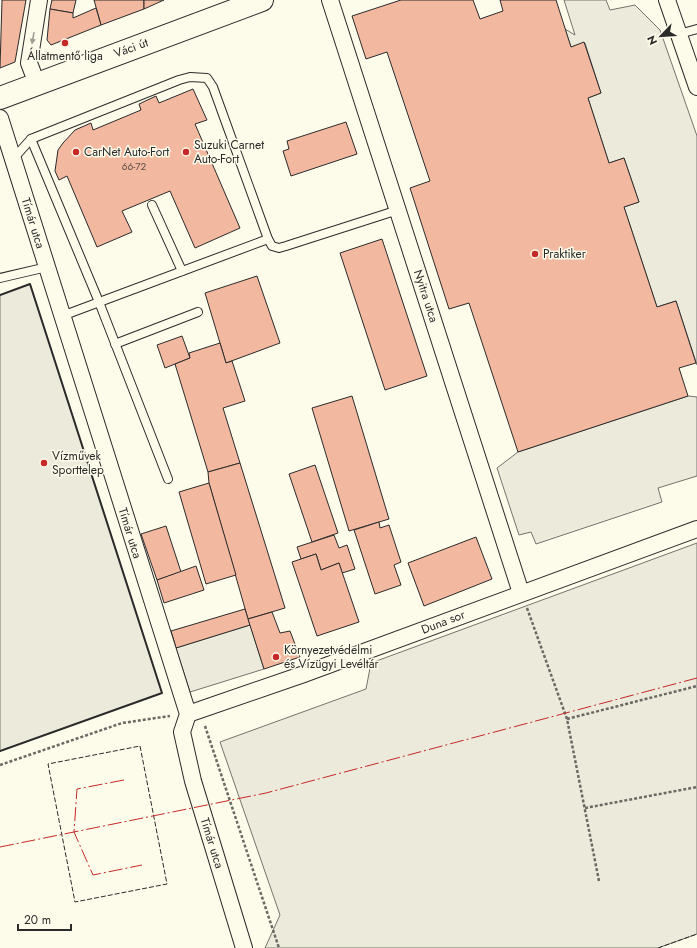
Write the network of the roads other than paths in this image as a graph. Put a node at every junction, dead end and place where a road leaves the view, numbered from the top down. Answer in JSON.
{"nodes":[{"id":1,"x":39,"y":0,"type":"edge"},
{"id":2,"x":262,"y":0,"type":"edge"},
{"id":3,"x":330,"y":0,"type":"edge"},
{"id":4,"x":667,"y":0,"type":"edge"},
{"id":5,"x":697,"y":28,"type":"edge"},
{"id":6,"x":679,"y":34,"type":"junction"},
{"id":7,"x":37,"y":84,"type":"junction"},
{"id":8,"x":697,"y":87,"type":"edge"},
{"id":9,"x":0,"y":98,"type":"edge"},
{"id":10,"x":0,"y":118,"type":"edge"},
{"id":11,"x":31,"y":139,"type":"junction"},
{"id":12,"x":13,"y":159,"type":"junction"},
{"id":13,"x":152,"y":205,"type":"dead end"},
{"id":14,"x":398,"y":210,"type":"junction"},
{"id":15,"x":268,"y":239,"type":"junction"},
{"id":16,"x":47,"y":267,"type":"junction"},
{"id":17,"x":182,"y":271,"type":"junction"},
{"id":18,"x":0,"y":278,"type":"edge"},
{"id":19,"x":99,"y":302,"type":"junction"},
{"id":20,"x":198,"y":312,"type":"dead end"},
{"id":21,"x":62,"y":316,"type":"junction"},
{"id":22,"x":115,"y":344,"type":"junction"},
{"id":23,"x":168,"y":479,"type":"dead end"},
{"id":24,"x":697,"y":529,"type":"edge"},
{"id":25,"x":521,"y":593,"type":"junction"},
{"id":26,"x":194,"y":712,"type":"junction"},
{"id":27,"x":244,"y":948,"type":"edge"}],
"edges":[{"from":1,"to":7,"type":"street","one_way":true},
{"from":2,"to":7,"type":"main road","name":"Váci út"},
{"from":3,"to":14,"type":"street","name":"Nyitra utca"},
{"from":4,"to":6,"type":"street"},
{"from":5,"to":6,"type":"lane"},
{"from":6,"to":8,"type":"street"},
{"from":7,"to":9,"type":"main road","name":"Váci út"},
{"from":10,"to":12,"type":"street","name":"Tímár utca"},
{"from":11,"to":12,"type":"lane"},
{"from":11,"to":15,"type":"lane"},
{"from":11,"to":19,"type":"lane"},
{"from":12,"to":16,"type":"street","name":"Tímár utca"},
{"from":13,"to":17,"type":"lane"},
{"from":14,"to":15,"type":"lane"},
{"from":14,"to":25,"type":"street","name":"Nyitra utca"},
{"from":15,"to":17,"type":"lane"},
{"from":16,"to":18,"type":"lane"},
{"from":16,"to":21,"type":"street","name":"Tímár utca"},
{"from":17,"to":19,"type":"lane"},
{"from":19,"to":21,"type":"lane"},
{"from":19,"to":22,"type":"lane"},
{"from":20,"to":22,"type":"lane"},
{"from":21,"to":26,"type":"street","name":"Tímár utca"},
{"from":22,"to":23,"type":"lane"},
{"from":24,"to":25,"type":"street","name":"Duna sor"},
{"from":25,"to":26,"type":"street","name":"Duna sor"},
{"from":26,"to":27,"type":"street","name":"Tímár utca"}]}
